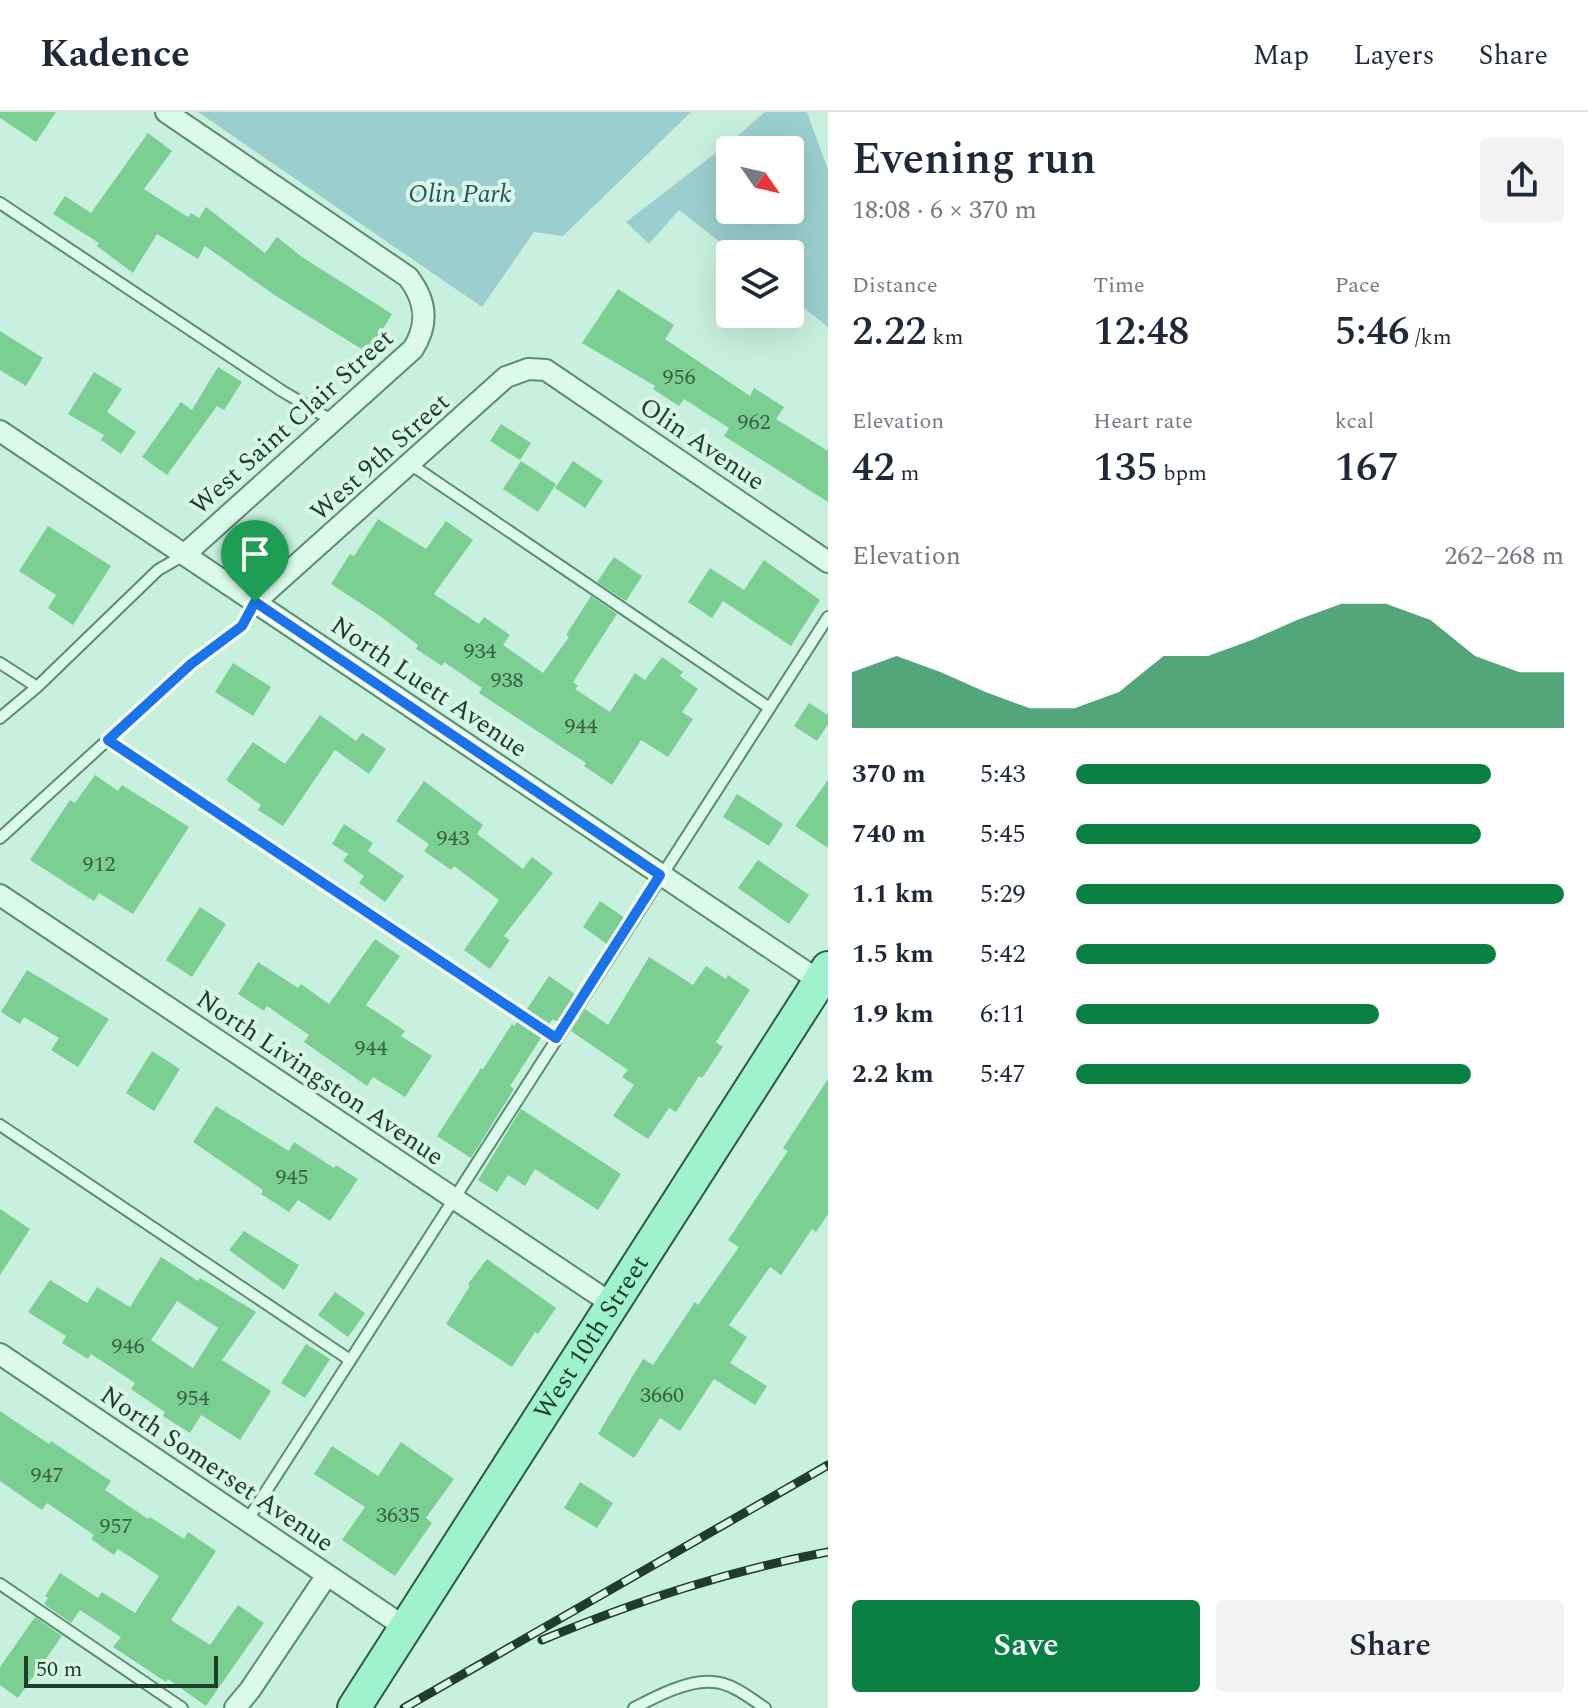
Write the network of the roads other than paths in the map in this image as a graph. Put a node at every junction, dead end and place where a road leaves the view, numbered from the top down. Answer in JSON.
{"nodes":[{"id":1,"x":166,"y":112,"type":"edge"},
{"id":2,"x":0,"y":203,"type":"edge"},
{"id":3,"x":546,"y":370,"type":"joint"},
{"id":4,"x":333,"y":421,"type":"junction"},
{"id":5,"x":0,"y":431,"type":"edge"},
{"id":6,"x":410,"y":464,"type":"junction"},
{"id":7,"x":184,"y":555,"type":"junction"},
{"id":8,"x":828,"y":562,"type":"edge"},
{"id":9,"x":255,"y":602,"type":"junction"},
{"id":10,"x":828,"y":617,"type":"edge"},
{"id":11,"x":0,"y":663,"type":"edge"},
{"id":12,"x":37,"y":687,"type":"junction"},
{"id":13,"x":768,"y":707,"type":"junction"},
{"id":14,"x":0,"y":718,"type":"edge"},
{"id":15,"x":108,"y":740,"type":"junction"},
{"id":16,"x":0,"y":838,"type":"edge"},
{"id":17,"x":660,"y":875,"type":"junction"},
{"id":18,"x":0,"y":895,"type":"edge"},
{"id":19,"x":825,"y":979,"type":"edge"},
{"id":20,"x":556,"y":1038,"type":"junction"},
{"id":21,"x":0,"y":1125,"type":"edge"},
{"id":22,"x":454,"y":1198,"type":"junction"},
{"id":23,"x":612,"y":1304,"type":"junction"},
{"id":24,"x":0,"y":1354,"type":"edge"},
{"id":25,"x":350,"y":1360,"type":"junction"},
{"id":26,"x":247,"y":1521,"type":"junction"},
{"id":27,"x":327,"y":1575,"type":"junction"},
{"id":28,"x":0,"y":1584,"type":"edge"},
{"id":29,"x":406,"y":1628,"type":"junction"},
{"id":30,"x":182,"y":1708,"type":"edge"},
{"id":31,"x":235,"y":1708,"type":"edge"},
{"id":32,"x":354,"y":1708,"type":"edge"},
{"id":33,"x":634,"y":1708,"type":"edge"},
{"id":34,"x":765,"y":1708,"type":"edge"}],
"edges":[{"from":1,"to":4,"type":"street","name":"West Saint Clair Street"},
{"from":2,"to":4,"type":"lane"},
{"from":3,"to":6,"type":"street","name":"West 9th Street"},
{"from":3,"to":8,"type":"street","name":"Olin Avenue"},
{"from":4,"to":7,"type":"street","name":"West Saint Clair Street"},
{"from":5,"to":7,"type":"street","name":"North Luett Avenue"},
{"from":6,"to":9,"type":"street","name":"West 9th Street"},
{"from":6,"to":13,"type":"lane"},
{"from":7,"to":9,"type":"street","name":"North Luett Avenue"},
{"from":7,"to":12,"type":"lane"},
{"from":9,"to":15,"type":"lane"},
{"from":9,"to":17,"type":"street","name":"North Luett Avenue"},
{"from":10,"to":13,"type":"lane"},
{"from":11,"to":12,"type":"lane"},
{"from":12,"to":14,"type":"lane"},
{"from":13,"to":17,"type":"lane"},
{"from":15,"to":16,"type":"lane"},
{"from":15,"to":20,"type":"lane"},
{"from":17,"to":19,"type":"street","name":"North Luett Avenue"},
{"from":17,"to":20,"type":"lane"},
{"from":18,"to":22,"type":"street","name":"North Livingston Avenue"},
{"from":19,"to":23,"type":"main road","name":"West 10th Street"},
{"from":20,"to":22,"type":"lane"},
{"from":21,"to":25,"type":"lane"},
{"from":22,"to":23,"type":"street","name":"North Livingston Avenue"},
{"from":22,"to":25,"type":"lane"},
{"from":23,"to":29,"type":"main road","name":"West 10th Street"},
{"from":24,"to":26,"type":"street","name":"North Somerset Avenue"},
{"from":25,"to":26,"type":"lane"},
{"from":26,"to":27,"type":"street","name":"North Somerset Avenue"},
{"from":27,"to":29,"type":"street","name":"North Somerset Avenue"},
{"from":27,"to":31,"type":"street"},
{"from":28,"to":30,"type":"lane"},
{"from":29,"to":32,"type":"main road","name":"West 10th Street"},
{"from":33,"to":34,"type":"lane"}]}
